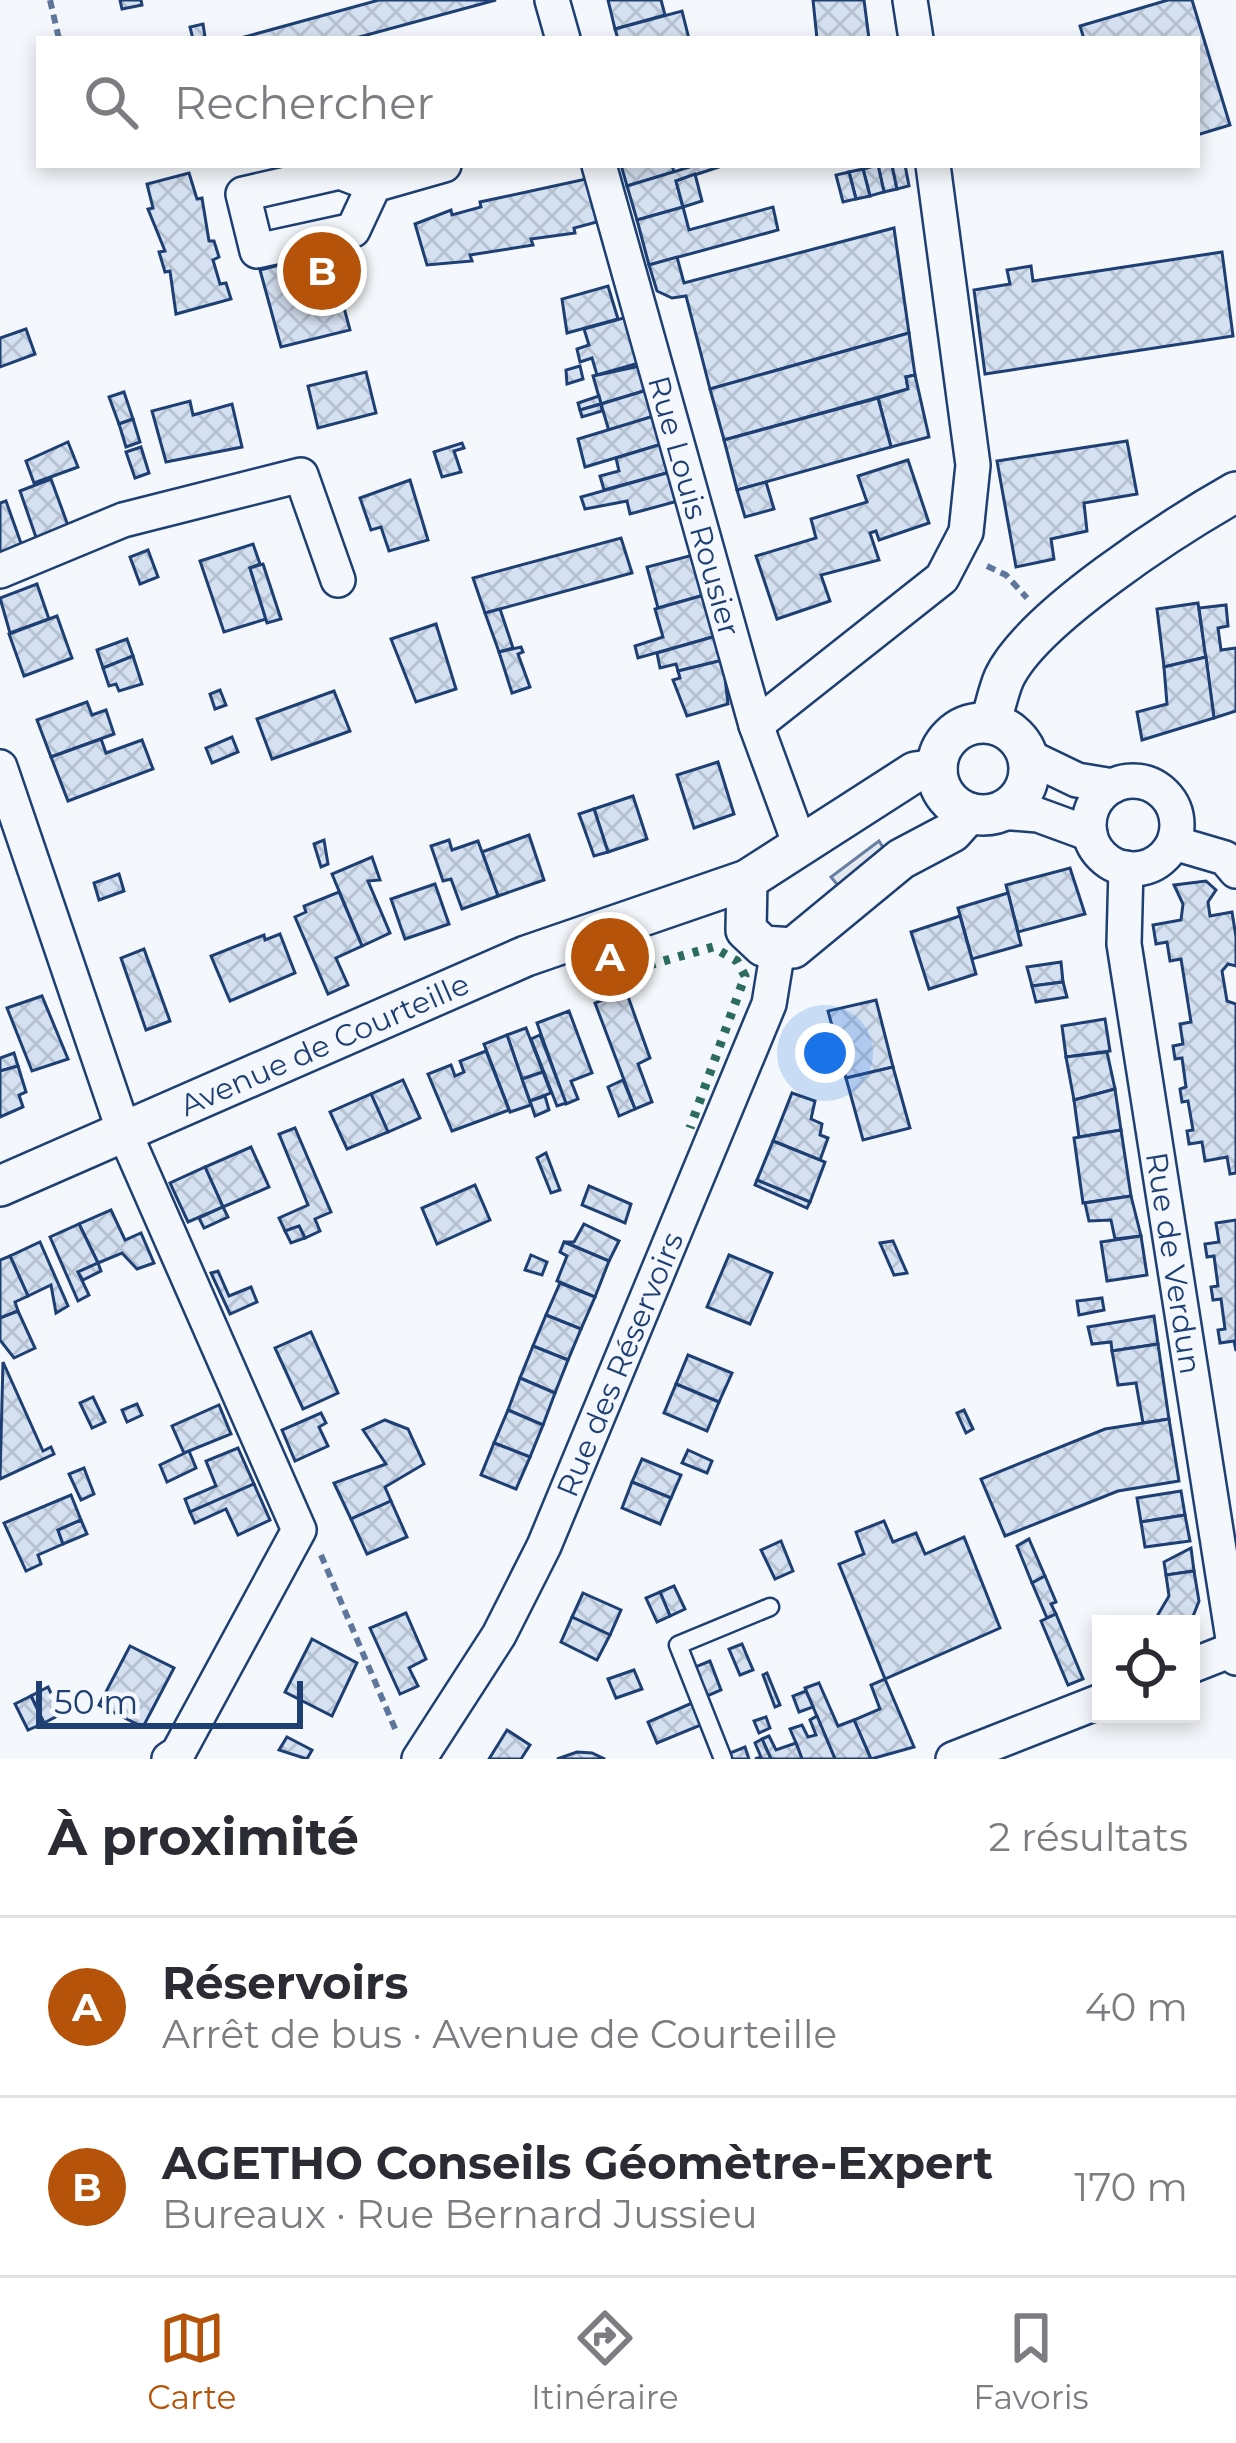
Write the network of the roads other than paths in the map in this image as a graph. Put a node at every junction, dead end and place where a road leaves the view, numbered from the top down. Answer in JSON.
{"nodes":[{"id":1,"x":552,"y":0,"type":"edge"},
{"id":2,"x":910,"y":0,"type":"edge"},
{"id":3,"x":562,"y":36,"type":"edge"},
{"id":4,"x":916,"y":36,"type":"edge"},
{"id":5,"x":434,"y":168,"type":"edge"},
{"id":6,"x":599,"y":168,"type":"edge"},
{"id":7,"x":933,"y":168,"type":"edge"},
{"id":8,"x":374,"y":185,"type":"dead end"},
{"id":9,"x":1236,"y":492,"type":"edge"},
{"id":10,"x":0,"y":571,"type":"edge"},
{"id":11,"x":338,"y":580,"type":"dead end"},
{"id":12,"x":990,"y":723,"type":"junction"},
{"id":13,"x":757,"y":725,"type":"junction"},
{"id":14,"x":1027,"y":756,"type":"junction"},
{"id":15,"x":0,"y":767,"type":"edge"},
{"id":16,"x":937,"y":769,"type":"junction"},
{"id":17,"x":1113,"y":786,"type":"junction"},
{"id":18,"x":984,"y":813,"type":"junction"},
{"id":19,"x":1090,"y":834,"type":"junction"},
{"id":20,"x":1174,"y":843,"type":"junction"},
{"id":21,"x":800,"y":845,"type":"junction"},
{"id":22,"x":1126,"y":868,"type":"junction"},
{"id":23,"x":1236,"y":871,"type":"edge"},
{"id":24,"x":747,"y":880,"type":"junction"},
{"id":25,"x":653,"y":916,"type":"junction"},
{"id":26,"x":762,"y":939,"type":"junction"},
{"id":27,"x":123,"y":1129,"type":"junction"},
{"id":28,"x":0,"y":1186,"type":"edge"},
{"id":29,"x":770,"y":1607,"type":"dead end"},
{"id":30,"x":1235,"y":1654,"type":"edge"},
{"id":31,"x":1200,"y":1664,"type":"edge"},
{"id":32,"x":1092,"y":1705,"type":"edge"},
{"id":33,"x":169,"y":1759,"type":"edge"},
{"id":34,"x":419,"y":1759,"type":"edge"},
{"id":35,"x":723,"y":1759,"type":"edge"},
{"id":36,"x":953,"y":1759,"type":"edge"}],
"edges":[{"from":1,"to":3,"type":"street"},
{"from":2,"to":4,"type":"street"},
{"from":5,"to":8,"type":"street"},
{"from":6,"to":13,"type":"street","name":"Rue Louis Rousier"},
{"from":7,"to":13,"type":"street"},
{"from":9,"to":12,"type":"street"},
{"from":10,"to":11,"type":"street"},
{"from":12,"to":14,"type":"street"},
{"from":12,"to":16,"type":"street","name":"Avenue de Courteille"},
{"from":13,"to":21,"type":"street","name":"Rue Louis Rousier"},
{"from":14,"to":17,"type":"street"},
{"from":14,"to":18,"type":"street"},
{"from":15,"to":27,"type":"street"},
{"from":16,"to":18,"type":"street"},
{"from":16,"to":21,"type":"street","name":"Avenue de Courteille"},
{"from":17,"to":19,"type":"street"},
{"from":17,"to":20,"type":"street"},
{"from":18,"to":19,"type":"street"},
{"from":18,"to":26,"type":"street"},
{"from":19,"to":22,"type":"street"},
{"from":20,"to":22,"type":"street"},
{"from":20,"to":23,"type":"street"},
{"from":21,"to":24,"type":"street","name":"Avenue de Courteille"},
{"from":22,"to":30,"type":"street","name":"Rue de Verdun"},
{"from":24,"to":25,"type":"street","name":"Avenue de Courteille"},
{"from":24,"to":26,"type":"street"},
{"from":25,"to":26,"type":"street","name":"Avenue de Courteille"},
{"from":25,"to":27,"type":"street","name":"Avenue de Courteille"},
{"from":26,"to":34,"type":"street","name":"Rue des Réservoirs"},
{"from":27,"to":28,"type":"street","name":"Avenue de Courteille"},
{"from":27,"to":33,"type":"street"},
{"from":29,"to":35,"type":"lane"},
{"from":30,"to":31,"type":"street"},
{"from":32,"to":36,"type":"street"}]}
